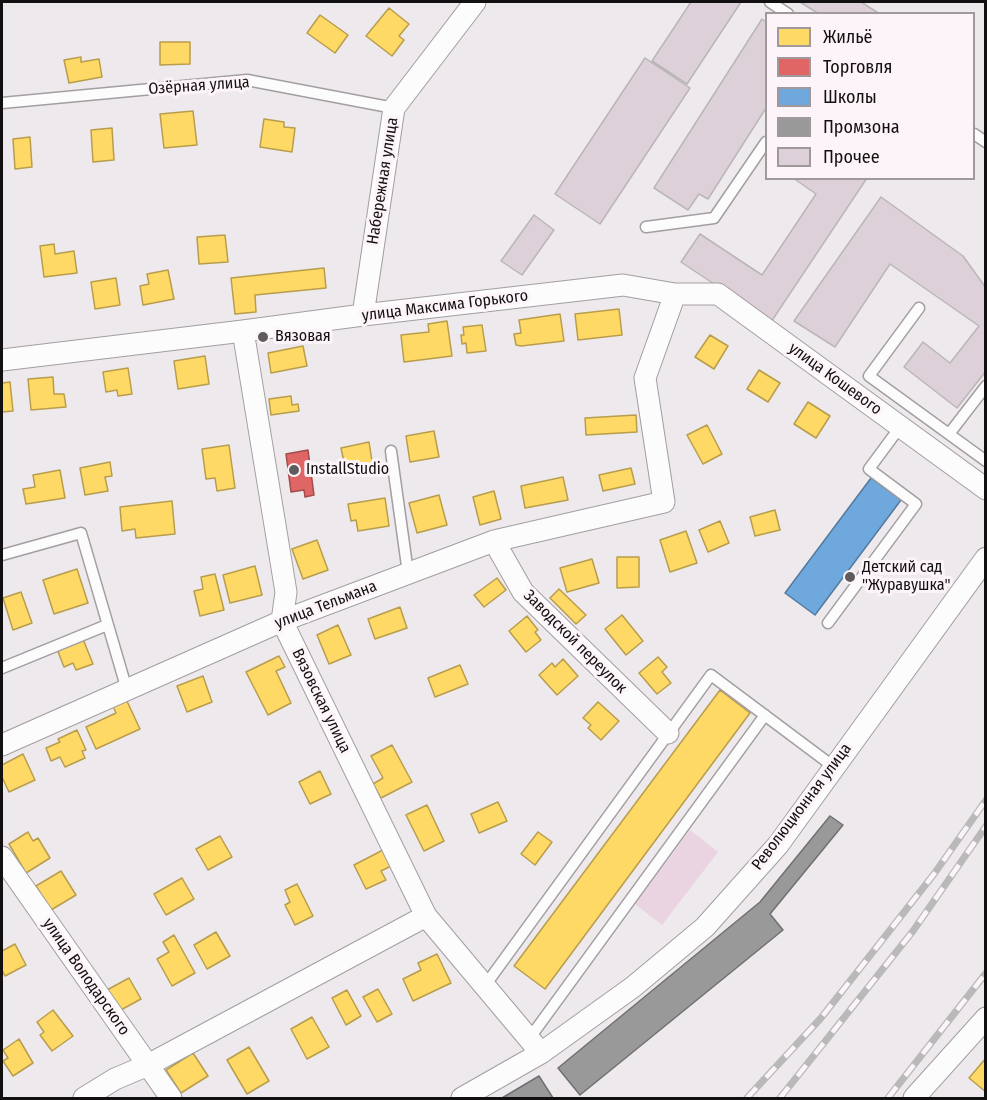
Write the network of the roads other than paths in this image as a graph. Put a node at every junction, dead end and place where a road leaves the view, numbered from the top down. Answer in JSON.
{"nodes":[{"id":1,"x":474,"y":2,"type":"edge"},
{"id":2,"x":770,"y":2,"type":"edge"},
{"id":3,"x":785,"y":12,"type":"edge"},
{"id":4,"x":2,"y":103,"type":"edge"},
{"id":5,"x":394,"y":108,"type":"junction"},
{"id":6,"x":765,"y":143,"type":"edge"},
{"id":7,"x":646,"y":227,"type":"dead end"},
{"id":8,"x":675,"y":294,"type":"junction"},
{"id":9,"x":919,"y":308,"type":"dead end"},
{"id":10,"x":363,"y":315,"type":"junction"},
{"id":11,"x":243,"y":331,"type":"junction"},
{"id":12,"x":2,"y":360,"type":"edge"},
{"id":13,"x":986,"y":386,"type":"edge"},
{"id":14,"x":900,"y":427,"type":"junction"},
{"id":15,"x":949,"y":434,"type":"junction"},
{"id":16,"x":391,"y":452,"type":"dead end"},
{"id":17,"x":986,"y":461,"type":"edge"},
{"id":18,"x":986,"y":489,"type":"edge"},
{"id":19,"x":494,"y":541,"type":"junction"},
{"id":20,"x":2,"y":555,"type":"edge"},
{"id":21,"x":986,"y":558,"type":"edge"},
{"id":22,"x":408,"y":573,"type":"junction"},
{"id":23,"x":282,"y":621,"type":"junction"},
{"id":24,"x":828,"y":623,"type":"dead end"},
{"id":25,"x":107,"y":625,"type":"junction"},
{"id":26,"x":2,"y":668,"type":"edge"},
{"id":27,"x":127,"y":690,"type":"junction"},
{"id":28,"x":765,"y":715,"type":"junction"},
{"id":29,"x":668,"y":733,"type":"junction"},
{"id":30,"x":2,"y":745,"type":"edge"},
{"id":31,"x":834,"y":767,"type":"junction"},
{"id":32,"x":2,"y":856,"type":"edge"},
{"id":33,"x":426,"y":916,"type":"junction"},
{"id":34,"x":484,"y":987,"type":"junction"},
{"id":35,"x":986,"y":1018,"type":"edge"},
{"id":36,"x":535,"y":1046,"type":"junction"},
{"id":37,"x":148,"y":1065,"type":"junction"},
{"id":38,"x":84,"y":1098,"type":"edge"},
{"id":39,"x":171,"y":1098,"type":"edge"},
{"id":40,"x":462,"y":1098,"type":"edge"},
{"id":41,"x":914,"y":1098,"type":"edge"}],
"edges":[{"from":1,"to":5,"type":"street","name":"Набережная улица"},
{"from":2,"to":3,"type":"lane"},
{"from":4,"to":5,"type":"lane","name":"Озёрная улица"},
{"from":5,"to":10,"type":"street","name":"Набережная улица"},
{"from":6,"to":7,"type":"lane"},
{"from":8,"to":10,"type":"street","name":"улица Максима Горького"},
{"from":8,"to":14,"type":"street","name":"улица Кошевого"},
{"from":8,"to":19,"type":"street","name":"улица Тельмана"},
{"from":9,"to":15,"type":"lane"},
{"from":10,"to":11,"type":"street","name":"улица Максима Горького"},
{"from":11,"to":12,"type":"street","name":"улица Максима Горького"},
{"from":11,"to":23,"type":"street"},
{"from":13,"to":15,"type":"lane"},
{"from":14,"to":18,"type":"street","name":"улица Кошевого"},
{"from":14,"to":24,"type":"lane"},
{"from":15,"to":17,"type":"lane"},
{"from":16,"to":22,"type":"lane"},
{"from":19,"to":22,"type":"street","name":"улица Тельмана"},
{"from":19,"to":29,"type":"street","name":"Заводской переулок"},
{"from":20,"to":25,"type":"lane"},
{"from":21,"to":31,"type":"street","name":"Революционная улица"},
{"from":22,"to":23,"type":"street","name":"улица Тельмана"},
{"from":23,"to":27,"type":"street","name":"улица Тельмана"},
{"from":23,"to":33,"type":"street","name":"Вязовская улица"},
{"from":25,"to":26,"type":"lane"},
{"from":25,"to":27,"type":"lane"},
{"from":27,"to":30,"type":"street","name":"улица Тельмана"},
{"from":28,"to":29,"type":"lane"},
{"from":28,"to":31,"type":"lane"},
{"from":28,"to":36,"type":"lane"},
{"from":29,"to":34,"type":"lane"},
{"from":31,"to":36,"type":"street","name":"Революционная улица"},
{"from":32,"to":37,"type":"street","name":"улица Володарского"},
{"from":33,"to":34,"type":"street","name":"Вязовская улица"},
{"from":33,"to":37,"type":"street"},
{"from":34,"to":36,"type":"street","name":"Вязовская улица"},
{"from":35,"to":41,"type":"street"},
{"from":36,"to":40,"type":"street","name":"Революционная улица"},
{"from":37,"to":38,"type":"street"},
{"from":37,"to":39,"type":"street","name":"улица Володарского"}]}
